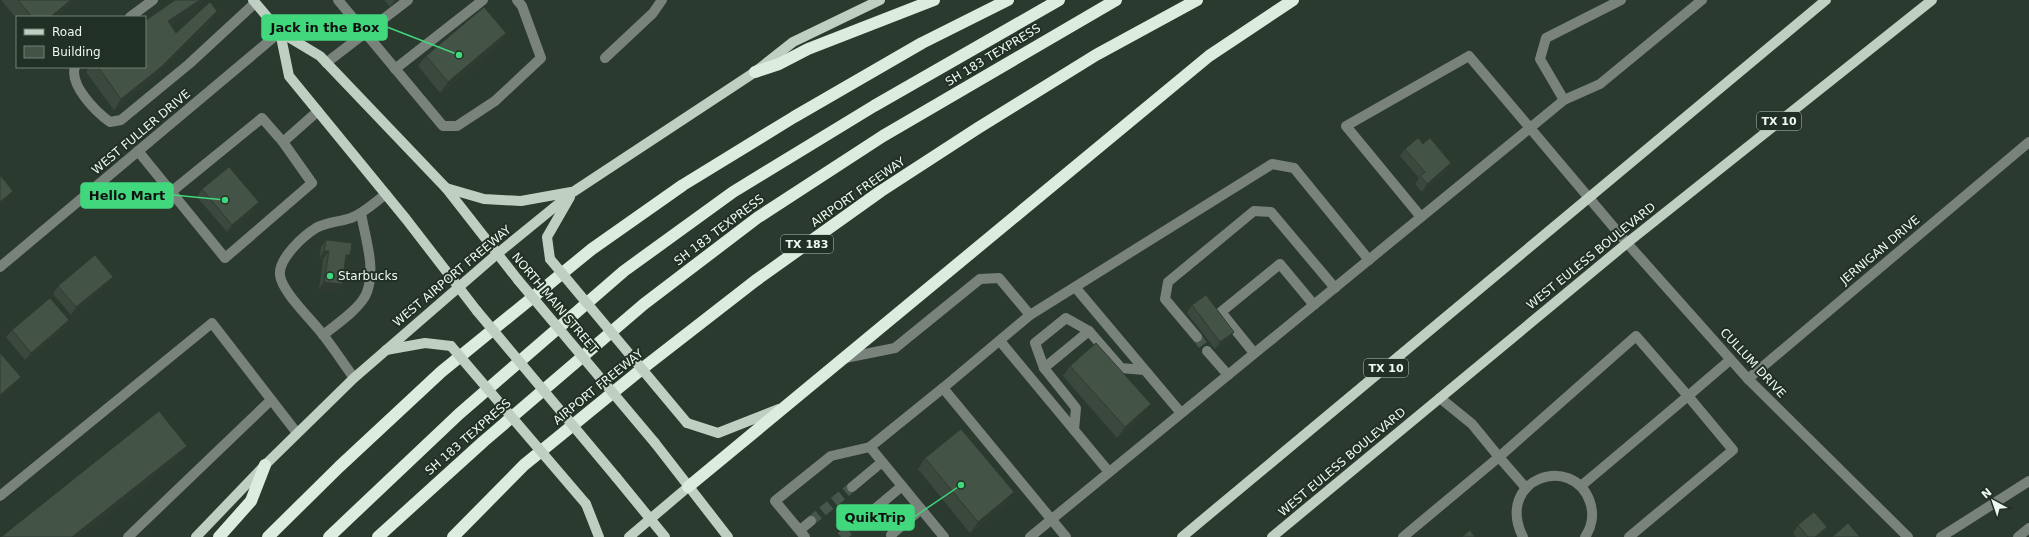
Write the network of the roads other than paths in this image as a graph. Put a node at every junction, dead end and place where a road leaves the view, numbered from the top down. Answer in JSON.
{"nodes":[{"id":1,"x":152,"y":0,"type":"edge"},
{"id":2,"x":338,"y":0,"type":"edge"},
{"id":3,"x":408,"y":0,"type":"edge"},
{"id":4,"x":483,"y":0,"type":"edge"},
{"id":5,"x":517,"y":0,"type":"edge"},
{"id":6,"x":662,"y":0,"type":"edge"},
{"id":7,"x":880,"y":0,"type":"edge"},
{"id":8,"x":934,"y":0,"type":"edge"},
{"id":9,"x":1008,"y":0,"type":"edge"},
{"id":10,"x":1059,"y":0,"type":"edge"},
{"id":11,"x":1116,"y":0,"type":"edge"},
{"id":12,"x":1197,"y":0,"type":"edge"},
{"id":13,"x":1293,"y":0,"type":"edge"},
{"id":14,"x":1621,"y":0,"type":"edge"},
{"id":15,"x":1702,"y":0,"type":"edge"},
{"id":16,"x":1826,"y":0,"type":"edge"},
{"id":17,"x":1932,"y":0,"type":"edge"},
{"id":18,"x":254,"y":1,"type":"edge"},
{"id":19,"x":131,"y":16,"type":"edge"},
{"id":20,"x":280,"y":32,"type":"junction"},
{"id":21,"x":365,"y":33,"type":"junction"},
{"id":22,"x":605,"y":58,"type":"dead end"},
{"id":23,"x":326,"y":63,"type":"junction"},
{"id":24,"x":75,"y":68,"type":"edge"},
{"id":25,"x":395,"y":69,"type":"junction"},
{"id":26,"x":755,"y":72,"type":"junction"},
{"id":27,"x":1564,"y":100,"type":"junction"},
{"id":28,"x":318,"y":111,"type":"junction"},
{"id":29,"x":1530,"y":128,"type":"junction"},
{"id":30,"x":283,"y":142,"type":"junction"},
{"id":31,"x":2029,"y":142,"type":"edge"},
{"id":32,"x":138,"y":151,"type":"junction"},
{"id":33,"x":446,"y":188,"type":"junction"},
{"id":34,"x":171,"y":192,"type":"junction"},
{"id":35,"x":573,"y":192,"type":"junction"},
{"id":36,"x":386,"y":194,"type":"junction"},
{"id":37,"x":1589,"y":197,"type":"junction"},
{"id":38,"x":361,"y":214,"type":"junction"},
{"id":39,"x":1421,"y":218,"type":"junction"},
{"id":40,"x":1627,"y":243,"type":"junction"},
{"id":41,"x":497,"y":254,"type":"junction"},
{"id":42,"x":1369,"y":260,"type":"junction"},
{"id":43,"x":0,"y":267,"type":"edge"},
{"id":44,"x":458,"y":287,"type":"junction"},
{"id":45,"x":1075,"y":287,"type":"junction"},
{"id":46,"x":1334,"y":288,"type":"junction"},
{"id":47,"x":1314,"y":305,"type":"junction"},
{"id":48,"x":1030,"y":315,"type":"junction"},
{"id":49,"x":1089,"y":330,"type":"junction"},
{"id":50,"x":323,"y":335,"type":"junction"},
{"id":51,"x":1197,"y":337,"type":"tunnel mouth"},
{"id":52,"x":1000,"y":341,"type":"junction"},
{"id":53,"x":384,"y":351,"type":"junction"},
{"id":54,"x":1207,"y":351,"type":"tunnel mouth"},
{"id":55,"x":1254,"y":353,"type":"junction"},
{"id":56,"x":845,"y":358,"type":"junction"},
{"id":57,"x":1730,"y":360,"type":"junction"},
{"id":58,"x":1044,"y":368,"type":"junction"},
{"id":59,"x":1144,"y":370,"type":"junction"},
{"id":60,"x":1228,"y":375,"type":"junction"},
{"id":61,"x":354,"y":378,"type":"junction"},
{"id":62,"x":1748,"y":379,"type":"junction"},
{"id":63,"x":943,"y":388,"type":"junction"},
{"id":64,"x":1688,"y":396,"type":"junction"},
{"id":65,"x":1440,"y":398,"type":"junction"},
{"id":66,"x":271,"y":400,"type":"junction"},
{"id":67,"x":783,"y":408,"type":"junction"},
{"id":68,"x":1181,"y":413,"type":"junction"},
{"id":69,"x":1074,"y":430,"type":"junction"},
{"id":70,"x":297,"y":433,"type":"junction"},
{"id":71,"x":870,"y":448,"type":"junction"},
{"id":72,"x":1499,"y":457,"type":"junction"},
{"id":73,"x":882,"y":462,"type":"junction"},
{"id":74,"x":265,"y":465,"type":"junction"},
{"id":75,"x":1109,"y":472,"type":"junction"},
{"id":76,"x":2029,"y":481,"type":"edge"},
{"id":77,"x":902,"y":486,"type":"junction"},
{"id":78,"x":1581,"y":486,"type":"junction"},
{"id":79,"x":688,"y":487,"type":"junction"},
{"id":80,"x":852,"y":487,"type":"tunnel mouth"},
{"id":81,"x":1526,"y":488,"type":"junction"},
{"id":82,"x":0,"y":496,"type":"edge"},
{"id":83,"x":921,"y":509,"type":"junction"},
{"id":84,"x":871,"y":512,"type":"tunnel mouth"},
{"id":85,"x":650,"y":518,"type":"junction"},
{"id":86,"x":1051,"y":519,"type":"junction"},
{"id":87,"x":811,"y":521,"type":"tunnel mouth"},
{"id":88,"x":2029,"y":528,"type":"edge"},
{"id":89,"x":802,"y":534,"type":"edge"},
{"id":90,"x":891,"y":534,"type":"dead end"},
{"id":91,"x":939,"y":536,"type":"edge"},
{"id":92,"x":128,"y":537,"type":"edge"},
{"id":93,"x":196,"y":537,"type":"edge"},
{"id":94,"x":219,"y":537,"type":"edge"},
{"id":95,"x":268,"y":537,"type":"edge"},
{"id":96,"x":329,"y":537,"type":"edge"},
{"id":97,"x":378,"y":537,"type":"edge"},
{"id":98,"x":453,"y":537,"type":"edge"},
{"id":99,"x":599,"y":537,"type":"edge"},
{"id":100,"x":629,"y":537,"type":"edge"},
{"id":101,"x":665,"y":537,"type":"edge"},
{"id":102,"x":728,"y":537,"type":"edge"},
{"id":103,"x":1030,"y":537,"type":"edge"},
{"id":104,"x":1066,"y":537,"type":"edge"},
{"id":105,"x":1182,"y":537,"type":"edge"},
{"id":106,"x":1272,"y":537,"type":"edge"},
{"id":107,"x":1403,"y":537,"type":"edge"},
{"id":108,"x":1523,"y":537,"type":"edge"},
{"id":109,"x":1585,"y":537,"type":"edge"},
{"id":110,"x":1629,"y":537,"type":"edge"},
{"id":111,"x":1908,"y":537,"type":"edge"},
{"id":112,"x":1941,"y":537,"type":"edge"},
{"id":113,"x":2018,"y":537,"type":"edge"}],
"edges":[{"from":1,"to":19,"type":"street"},
{"from":2,"to":21,"type":"street"},
{"from":3,"to":21,"type":"street"},
{"from":4,"to":25,"type":"street"},
{"from":5,"to":25,"type":"street"},
{"from":6,"to":22,"type":"street"},
{"from":7,"to":26,"type":"main road","name":"WEST AIRPORT FREEWAY"},
{"from":8,"to":26,"type":"highway"},
{"from":9,"to":95,"type":"highway"},
{"from":10,"to":96,"type":"highway","name":"SH 183 TEXPRESS"},
{"from":11,"to":97,"type":"highway","name":"SH 183 TEXPRESS"},
{"from":12,"to":98,"type":"highway","name":"AIRPORT FREEWAY","number":"TX 183"},
{"from":13,"to":56,"type":"highway"},
{"from":14,"to":27,"type":"street"},
{"from":15,"to":27,"type":"street"},
{"from":16,"to":37,"type":"main road","number":"TX 10"},
{"from":17,"to":40,"type":"main road","name":"WEST EULESS BOULEVARD","number":"TX 10"},
{"from":18,"to":20,"type":"main road","name":"NORTH MAIN STREET"},
{"from":18,"to":24,"type":"street"},
{"from":20,"to":23,"type":"main road","name":"NORTH MAIN STREET"},
{"from":20,"to":28,"type":"main road","name":"NORTH MAIN STREET"},
{"from":20,"to":32,"type":"street","name":"WEST FULLER DRIVE"},
{"from":21,"to":23,"type":"street"},
{"from":21,"to":25,"type":"street"},
{"from":23,"to":33,"type":"main road","name":"NORTH MAIN STREET"},
{"from":26,"to":35,"type":"main road","name":"WEST AIRPORT FREEWAY"},
{"from":27,"to":29,"type":"street"},
{"from":28,"to":30,"type":"street"},
{"from":28,"to":36,"type":"main road","name":"NORTH MAIN STREET"},
{"from":29,"to":37,"type":"street","name":"CULLUM DRIVE"},
{"from":29,"to":39,"type":"street"},
{"from":29,"to":39,"type":"street","name":"CULLUM DRIVE"},
{"from":30,"to":34,"type":"street"},
{"from":30,"to":34,"type":"street"},
{"from":31,"to":62,"type":"street","name":"JERNIGAN DRIVE"},
{"from":32,"to":34,"type":"street"},
{"from":32,"to":43,"type":"street","name":"WEST FULLER DRIVE"},
{"from":33,"to":35,"type":"main road"},
{"from":33,"to":41,"type":"main road","name":"NORTH MAIN STREET"},
{"from":35,"to":41,"type":"main road","name":"WEST AIRPORT FREEWAY"},
{"from":35,"to":67,"type":"main road","bridge":true},
{"from":36,"to":38,"type":"street"},
{"from":36,"to":44,"type":"main road","name":"NORTH MAIN STREET"},
{"from":37,"to":40,"type":"street","name":"CULLUM DRIVE"},
{"from":37,"to":105,"type":"main road","number":"TX 10"},
{"from":38,"to":50,"type":"street"},
{"from":38,"to":50,"type":"street"},
{"from":39,"to":42,"type":"street"},
{"from":40,"to":57,"type":"street","name":"CULLUM DRIVE"},
{"from":40,"to":65,"type":"main road","name":"WEST EULESS BOULEVARD","number":"TX 10"},
{"from":41,"to":44,"type":"main road","name":"WEST AIRPORT FREEWAY"},
{"from":41,"to":79,"type":"main road","name":"NORTH MAIN STREET","bridge":true},
{"from":42,"to":45,"type":"street"},
{"from":42,"to":46,"type":"street"},
{"from":44,"to":53,"type":"main road","name":"WEST AIRPORT FREEWAY"},
{"from":44,"to":85,"type":"main road","name":"NORTH MAIN STREET","bridge":true},
{"from":45,"to":48,"type":"street"},
{"from":45,"to":59,"type":"street"},
{"from":46,"to":47,"type":"street"},
{"from":46,"to":51,"type":"street"},
{"from":47,"to":55,"type":"street"},
{"from":47,"to":55,"type":"street"},
{"from":48,"to":52,"type":"street"},
{"from":48,"to":56,"type":"street"},
{"from":49,"to":58,"type":"street"},
{"from":49,"to":58,"type":"street"},
{"from":49,"to":59,"type":"street"},
{"from":50,"to":61,"type":"street"},
{"from":52,"to":63,"type":"street"},
{"from":52,"to":69,"type":"street"},
{"from":53,"to":61,"type":"main road","name":"WEST AIRPORT FREEWAY"},
{"from":53,"to":99,"type":"main road","bridge":true},
{"from":54,"to":60,"type":"street"},
{"from":55,"to":60,"type":"street"},
{"from":56,"to":67,"type":"highway"},
{"from":57,"to":62,"type":"street","name":"CULLUM DRIVE"},
{"from":57,"to":64,"type":"street"},
{"from":58,"to":69,"type":"street"},
{"from":59,"to":68,"type":"street"},
{"from":60,"to":68,"type":"street"},
{"from":61,"to":70,"type":"main road","name":"WEST AIRPORT FREEWAY"},
{"from":62,"to":111,"type":"street","name":"CULLUM DRIVE"},
{"from":63,"to":71,"type":"street"},
{"from":63,"to":86,"type":"street"},
{"from":64,"to":72,"type":"street"},
{"from":64,"to":78,"type":"street"},
{"from":64,"to":110,"type":"street"},
{"from":65,"to":72,"type":"street"},
{"from":65,"to":106,"type":"main road","name":"WEST EULESS BOULEVARD","number":"TX 10"},
{"from":66,"to":70,"type":"street"},
{"from":66,"to":82,"type":"street"},
{"from":66,"to":92,"type":"street"},
{"from":67,"to":79,"type":"highway"},
{"from":68,"to":75,"type":"street"},
{"from":69,"to":75,"type":"street"},
{"from":70,"to":74,"type":"main road","name":"WEST AIRPORT FREEWAY"},
{"from":71,"to":73,"type":"street"},
{"from":71,"to":89,"type":"street"},
{"from":72,"to":81,"type":"street"},
{"from":72,"to":107,"type":"street"},
{"from":73,"to":77,"type":"street"},
{"from":73,"to":80,"type":"street"},
{"from":74,"to":93,"type":"main road","name":"WEST AIRPORT FREEWAY"},
{"from":74,"to":94,"type":"highway"},
{"from":75,"to":86,"type":"street"},
{"from":76,"to":112,"type":"street"},
{"from":77,"to":83,"type":"street"},
{"from":77,"to":84,"type":"street"},
{"from":78,"to":81,"type":"street"},
{"from":78,"to":109,"type":"street"},
{"from":79,"to":85,"type":"main road"},
{"from":79,"to":102,"type":"main road","name":"NORTH MAIN STREET"},
{"from":81,"to":108,"type":"street"},
{"from":83,"to":90,"type":"street"},
{"from":83,"to":91,"type":"street"},
{"from":85,"to":100,"type":"main road"},
{"from":85,"to":101,"type":"main road","name":"NORTH MAIN STREET"},
{"from":86,"to":103,"type":"street"},
{"from":86,"to":104,"type":"street"},
{"from":87,"to":89,"type":"street"},
{"from":88,"to":113,"type":"street"}]}
